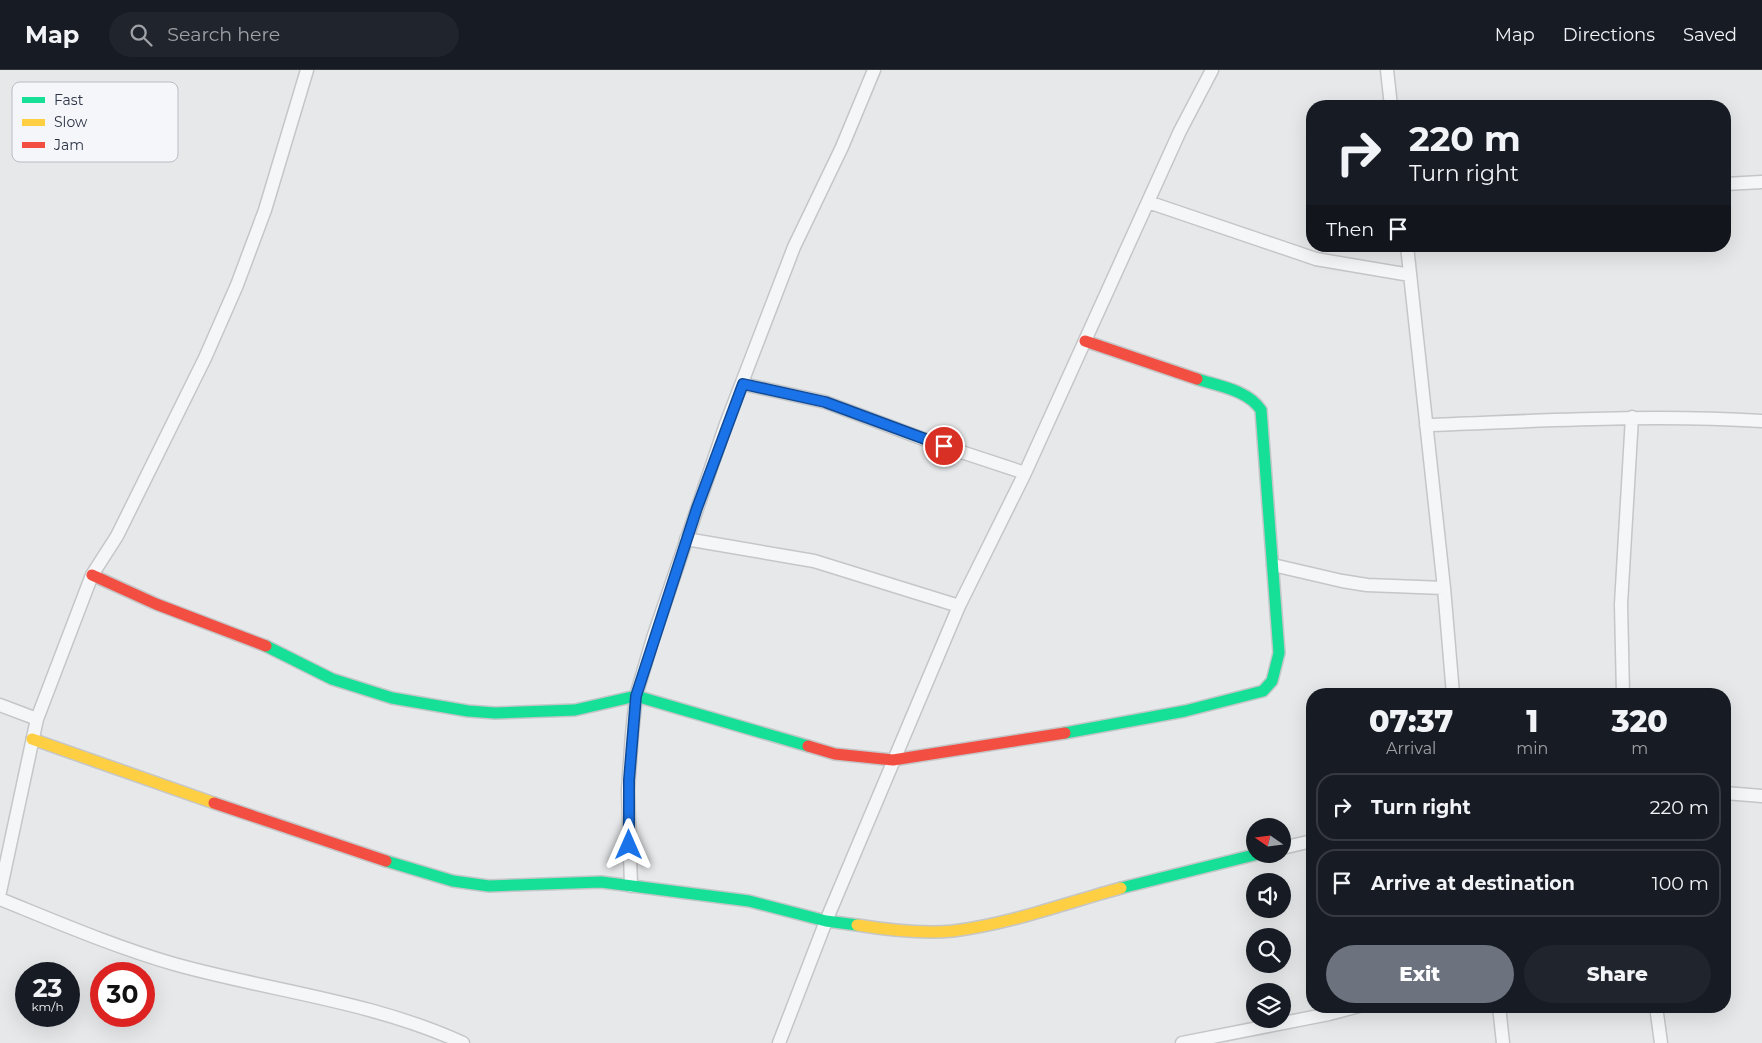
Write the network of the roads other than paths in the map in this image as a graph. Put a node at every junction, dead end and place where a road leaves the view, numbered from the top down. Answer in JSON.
{"nodes":[{"id":1,"x":307,"y":70,"type":"edge"},
{"id":2,"x":874,"y":70,"type":"edge"},
{"id":3,"x":1212,"y":70,"type":"edge"},
{"id":4,"x":1387,"y":70,"type":"edge"},
{"id":5,"x":1390,"y":100,"type":"edge"},
{"id":6,"x":1762,"y":182,"type":"edge"},
{"id":7,"x":1731,"y":184,"type":"edge"},
{"id":8,"x":1148,"y":202,"type":"junction"},
{"id":9,"x":1407,"y":252,"type":"edge"},
{"id":10,"x":1410,"y":275,"type":"junction"},
{"id":11,"x":1085,"y":341,"type":"junction"},
{"id":12,"x":743,"y":384,"type":"junction"},
{"id":13,"x":1632,"y":417,"type":"junction"},
{"id":14,"x":1762,"y":421,"type":"edge"},
{"id":15,"x":1426,"y":425,"type":"junction"},
{"id":16,"x":1025,"y":473,"type":"junction"},
{"id":17,"x":686,"y":539,"type":"junction"},
{"id":18,"x":1273,"y":565,"type":"junction"},
{"id":19,"x":92,"y":575,"type":"junction"},
{"id":20,"x":1444,"y":588,"type":"junction"},
{"id":21,"x":959,"y":606,"type":"junction"},
{"id":22,"x":1452,"y":688,"type":"edge"},
{"id":23,"x":1623,"y":688,"type":"edge"},
{"id":24,"x":636,"y":696,"type":"junction"},
{"id":25,"x":0,"y":705,"type":"edge"},
{"id":26,"x":37,"y":719,"type":"junction"},
{"id":27,"x":32,"y":739,"type":"junction"},
{"id":28,"x":892,"y":760,"type":"junction"},
{"id":29,"x":1731,"y":793,"type":"edge"},
{"id":30,"x":1762,"y":796,"type":"edge"},
{"id":31,"x":1306,"y":842,"type":"edge"},
{"id":32,"x":1291,"y":846,"type":"edge"},
{"id":33,"x":1246,"y":857,"type":"edge"},
{"id":34,"x":2,"y":874,"type":"edge"},
{"id":35,"x":631,"y":886,"type":"junction"},
{"id":36,"x":0,"y":892,"type":"edge"},
{"id":37,"x":0,"y":899,"type":"edge"},
{"id":38,"x":826,"y":921,"type":"junction"},
{"id":39,"x":1326,"y":1013,"type":"edge"},
{"id":40,"x":1500,"y":1013,"type":"edge"},
{"id":41,"x":1657,"y":1013,"type":"edge"},
{"id":42,"x":463,"y":1043,"type":"edge"},
{"id":43,"x":779,"y":1043,"type":"edge"},
{"id":44,"x":1182,"y":1043,"type":"edge"},
{"id":45,"x":1503,"y":1043,"type":"edge"},
{"id":46,"x":1661,"y":1043,"type":"edge"}],
"edges":[{"from":1,"to":19,"type":"street"},
{"from":2,"to":12,"type":"street"},
{"from":3,"to":8,"type":"street"},
{"from":4,"to":5,"type":"street"},
{"from":6,"to":7,"type":"street"},
{"from":8,"to":10,"type":"street"},
{"from":8,"to":11,"type":"street"},
{"from":9,"to":10,"type":"street"},
{"from":10,"to":15,"type":"street"},
{"from":11,"to":16,"type":"street"},
{"from":11,"to":18,"type":"street"},
{"from":12,"to":16,"type":"street"},
{"from":12,"to":17,"type":"street"},
{"from":13,"to":14,"type":"street"},
{"from":13,"to":15,"type":"street"},
{"from":13,"to":23,"type":"street"},
{"from":15,"to":20,"type":"street"},
{"from":16,"to":21,"type":"street"},
{"from":17,"to":21,"type":"street"},
{"from":17,"to":24,"type":"street"},
{"from":18,"to":20,"type":"street"},
{"from":18,"to":28,"type":"street"},
{"from":19,"to":24,"type":"street"},
{"from":19,"to":26,"type":"street"},
{"from":20,"to":22,"type":"street"},
{"from":21,"to":28,"type":"street"},
{"from":24,"to":28,"type":"street"},
{"from":24,"to":35,"type":"street"},
{"from":25,"to":26,"type":"street"},
{"from":26,"to":27,"type":"street"},
{"from":27,"to":34,"type":"street"},
{"from":27,"to":35,"type":"street"},
{"from":28,"to":38,"type":"street"},
{"from":29,"to":30,"type":"street"},
{"from":31,"to":32,"type":"street"},
{"from":33,"to":38,"type":"street"},
{"from":34,"to":36,"type":"street"},
{"from":35,"to":38,"type":"street"},
{"from":37,"to":42,"type":"street"},
{"from":38,"to":43,"type":"street"},
{"from":39,"to":44,"type":"street"},
{"from":40,"to":45,"type":"street"},
{"from":41,"to":46,"type":"street"}]}
